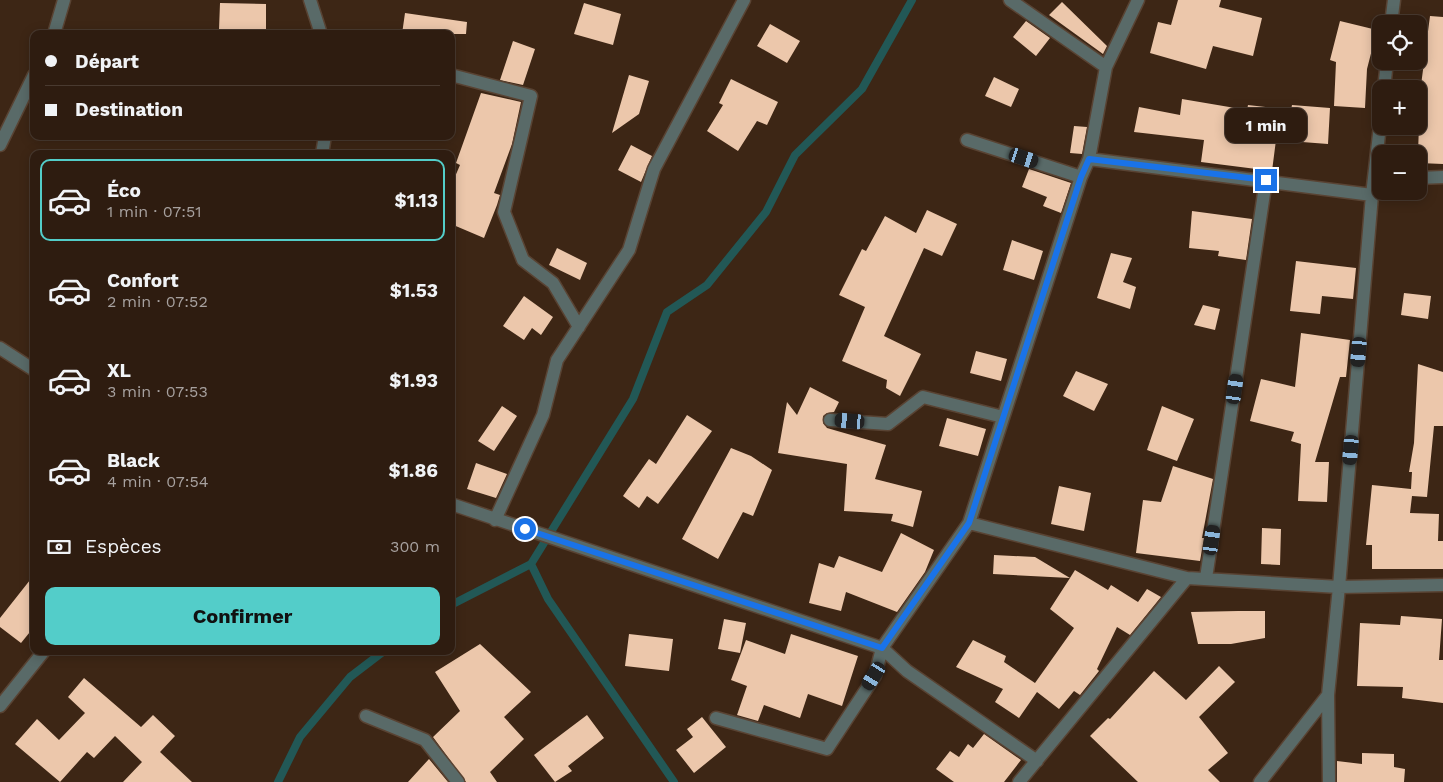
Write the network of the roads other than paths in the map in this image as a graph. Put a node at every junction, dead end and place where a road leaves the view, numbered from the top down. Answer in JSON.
{"nodes":[{"id":1,"x":64,"y":0,"type":"edge"},
{"id":2,"x":310,"y":0,"type":"edge"},
{"id":3,"x":744,"y":0,"type":"edge"},
{"id":4,"x":1010,"y":0,"type":"edge"},
{"id":5,"x":1138,"y":0,"type":"edge"},
{"id":6,"x":1394,"y":0,"type":"edge"},
{"id":7,"x":1392,"y":15,"type":"edge"},
{"id":8,"x":55,"y":30,"type":"edge"},
{"id":9,"x":320,"y":30,"type":"edge"},
{"id":10,"x":1106,"y":67,"type":"junction"},
{"id":11,"x":455,"y":75,"type":"edge"},
{"id":12,"x":30,"y":83,"type":"edge"},
{"id":13,"x":967,"y":140,"type":"dead end"},
{"id":14,"x":0,"y":145,"type":"edge"},
{"id":15,"x":1089,"y":159,"type":"junction"},
{"id":16,"x":1081,"y":177,"type":"junction"},
{"id":17,"x":1443,"y":177,"type":"edge"},
{"id":18,"x":1427,"y":178,"type":"edge"},
{"id":19,"x":1266,"y":180,"type":"junction"},
{"id":20,"x":1372,"y":195,"type":"joint"},
{"id":21,"x":579,"y":327,"type":"junction"},
{"id":22,"x":0,"y":348,"type":"edge"},
{"id":23,"x":30,"y":367,"type":"edge"},
{"id":24,"x":1004,"y":417,"type":"junction"},
{"id":25,"x":830,"y":420,"type":"dead end"},
{"id":26,"x":455,"y":505,"type":"edge"},
{"id":27,"x":495,"y":520,"type":"junction"},
{"id":28,"x":969,"y":523,"type":"junction"},
{"id":29,"x":1187,"y":578,"type":"junction"},
{"id":30,"x":1206,"y":578,"type":"junction"},
{"id":31,"x":1443,"y":585,"type":"edge"},
{"id":32,"x":1339,"y":587,"type":"junction"},
{"id":33,"x":882,"y":648,"type":"junction"},
{"id":34,"x":41,"y":655,"type":"edge"},
{"id":35,"x":1328,"y":695,"type":"junction"},
{"id":36,"x":0,"y":706,"type":"edge"},
{"id":37,"x":366,"y":716,"type":"dead end"},
{"id":38,"x":716,"y":718,"type":"dead end"},
{"id":39,"x":1036,"y":761,"type":"junction"},
{"id":40,"x":458,"y":782,"type":"edge"},
{"id":41,"x":1019,"y":782,"type":"edge"},
{"id":42,"x":1260,"y":782,"type":"edge"},
{"id":43,"x":1329,"y":782,"type":"edge"}],
"edges":[{"from":1,"to":8,"type":"street"},
{"from":2,"to":9,"type":"street"},
{"from":3,"to":21,"type":"street"},
{"from":4,"to":10,"type":"street"},
{"from":5,"to":10,"type":"street"},
{"from":6,"to":7,"type":"street"},
{"from":10,"to":15,"type":"street"},
{"from":11,"to":21,"type":"street"},
{"from":12,"to":14,"type":"street"},
{"from":13,"to":16,"type":"street"},
{"from":15,"to":16,"type":"street"},
{"from":15,"to":19,"type":"street"},
{"from":16,"to":24,"type":"street"},
{"from":17,"to":18,"type":"street"},
{"from":19,"to":20,"type":"street"},
{"from":19,"to":30,"type":"street"},
{"from":20,"to":32,"type":"street"},
{"from":21,"to":27,"type":"street"},
{"from":22,"to":23,"type":"street"},
{"from":24,"to":25,"type":"street"},
{"from":24,"to":28,"type":"street"},
{"from":26,"to":27,"type":"street"},
{"from":27,"to":33,"type":"street"},
{"from":28,"to":29,"type":"street"},
{"from":28,"to":33,"type":"street"},
{"from":29,"to":30,"type":"street"},
{"from":29,"to":39,"type":"street"},
{"from":30,"to":32,"type":"street"},
{"from":31,"to":32,"type":"street"},
{"from":32,"to":35,"type":"street"},
{"from":33,"to":38,"type":"street"},
{"from":33,"to":39,"type":"street"},
{"from":34,"to":36,"type":"street"},
{"from":35,"to":42,"type":"street"},
{"from":35,"to":43,"type":"street"},
{"from":37,"to":40,"type":"street"},
{"from":39,"to":41,"type":"street"}]}
